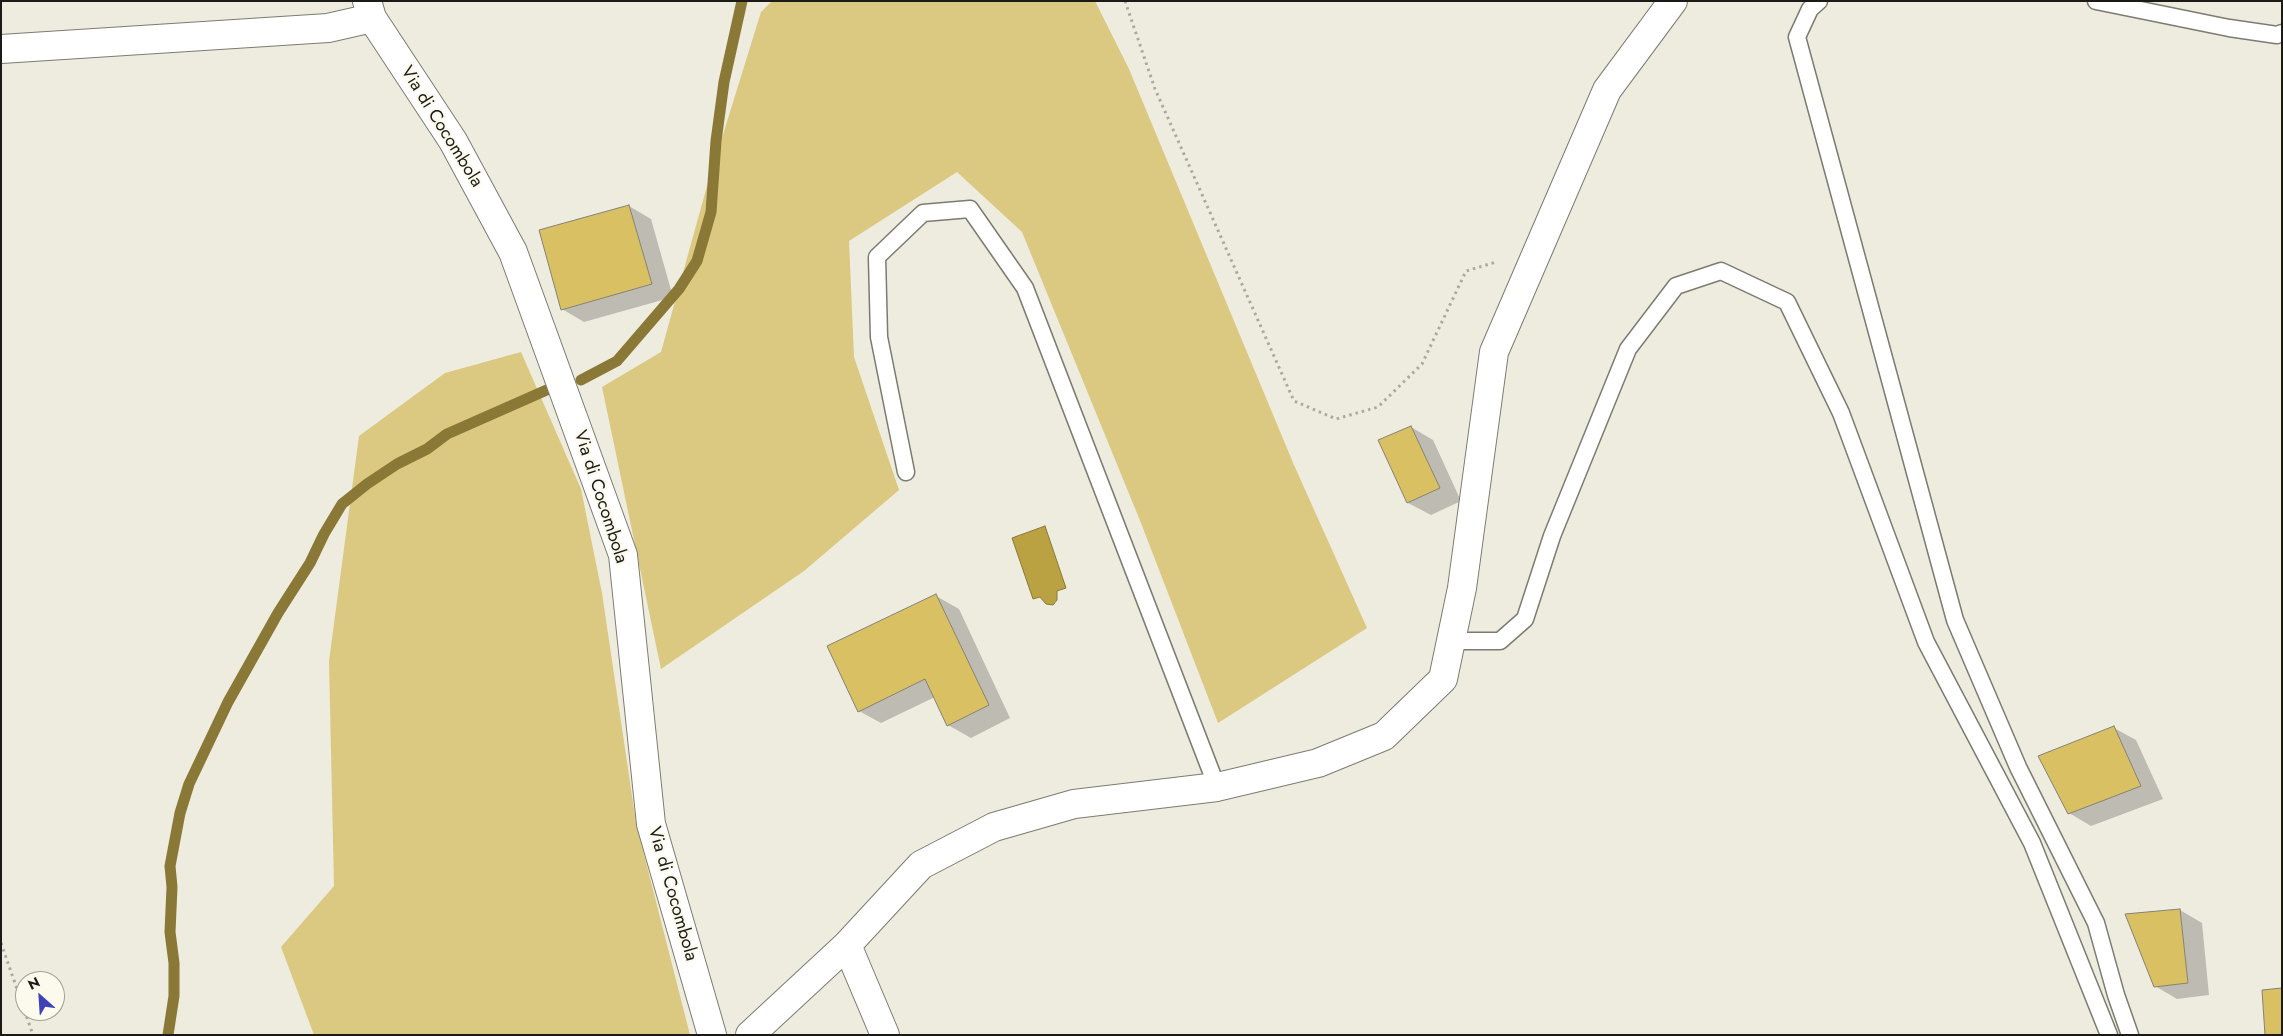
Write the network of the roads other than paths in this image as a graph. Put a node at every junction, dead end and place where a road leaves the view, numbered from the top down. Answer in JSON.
{"nodes":[{"id":1,"x":1673,"y":1,"type":"edge"},
{"id":2,"x":1819,"y":1,"type":"edge"},
{"id":3,"x":2096,"y":1,"type":"edge"},
{"id":4,"x":369,"y":10,"type":"edge"},
{"id":5,"x":2282,"y":33,"type":"edge"},
{"id":6,"x":1,"y":49,"type":"edge"},
{"id":7,"x":906,"y":472,"type":"dead end"},
{"id":8,"x":1451,"y":641,"type":"junction"},
{"id":9,"x":1217,"y":787,"type":"junction"},
{"id":10,"x":847,"y":945,"type":"junction"},
{"id":11,"x":712,"y":1035,"type":"edge"},
{"id":12,"x":750,"y":1035,"type":"edge"},
{"id":13,"x":885,"y":1035,"type":"edge"},
{"id":14,"x":2110,"y":1035,"type":"edge"},
{"id":15,"x":2130,"y":1035,"type":"edge"}],
"edges":[{"from":1,"to":8,"type":"street"},
{"from":2,"to":15,"type":"lane"},
{"from":3,"to":5,"type":"lane"},
{"from":4,"to":6,"type":"street"},
{"from":4,"to":11,"type":"street","name":"Via di Cocombola"},
{"from":7,"to":9,"type":"lane"},
{"from":8,"to":9,"type":"street"},
{"from":8,"to":14,"type":"lane"},
{"from":9,"to":10,"type":"street"},
{"from":10,"to":12,"type":"street"},
{"from":10,"to":13,"type":"street"}]}
